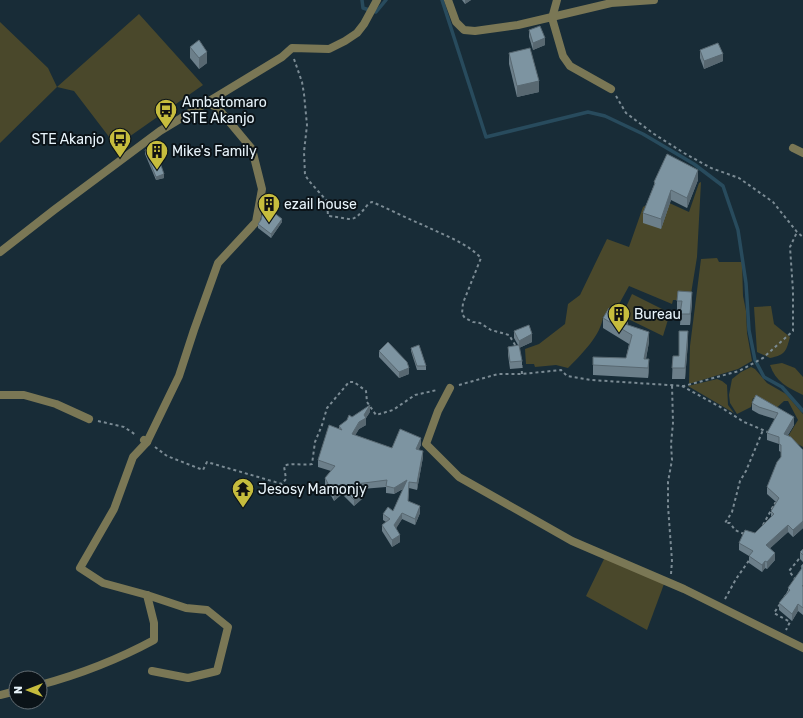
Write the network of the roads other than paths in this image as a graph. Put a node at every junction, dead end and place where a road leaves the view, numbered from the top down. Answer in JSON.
{"nodes":[{"id":1,"x":376,"y":0,"type":"edge"},
{"id":2,"x":448,"y":0,"type":"edge"},
{"id":3,"x":557,"y":0,"type":"edge"},
{"id":4,"x":654,"y":0,"type":"edge"},
{"id":5,"x":552,"y":18,"type":"junction"},
{"id":6,"x":611,"y":89,"type":"road end"},
{"id":7,"x":206,"y":103,"type":"junction"},
{"id":8,"x":793,"y":148,"type":"dead end"},
{"id":9,"x":803,"y":153,"type":"edge"},
{"id":10,"x":0,"y":252,"type":"edge"},
{"id":11,"x":450,"y":388,"type":"road end"},
{"id":12,"x":0,"y":395,"type":"edge"},
{"id":13,"x":89,"y":419,"type":"road end"},
{"id":14,"x":147,"y":595,"type":"junction"},
{"id":15,"x":803,"y":648,"type":"edge"},
{"id":16,"x":152,"y":671,"type":"dead end"},
{"id":17,"x":48,"y":683,"type":"edge"}],
"edges":[{"from":1,"to":7,"type":"street"},
{"from":2,"to":5,"type":"street"},
{"from":3,"to":5,"type":"street"},
{"from":4,"to":5,"type":"street"},
{"from":5,"to":6,"type":"street"},
{"from":7,"to":10,"type":"street"},
{"from":7,"to":14,"type":"street"},
{"from":8,"to":9,"type":"street"},
{"from":11,"to":15,"type":"street"},
{"from":12,"to":13,"type":"street"},
{"from":14,"to":16,"type":"street"},
{"from":14,"to":17,"type":"street"}]}
